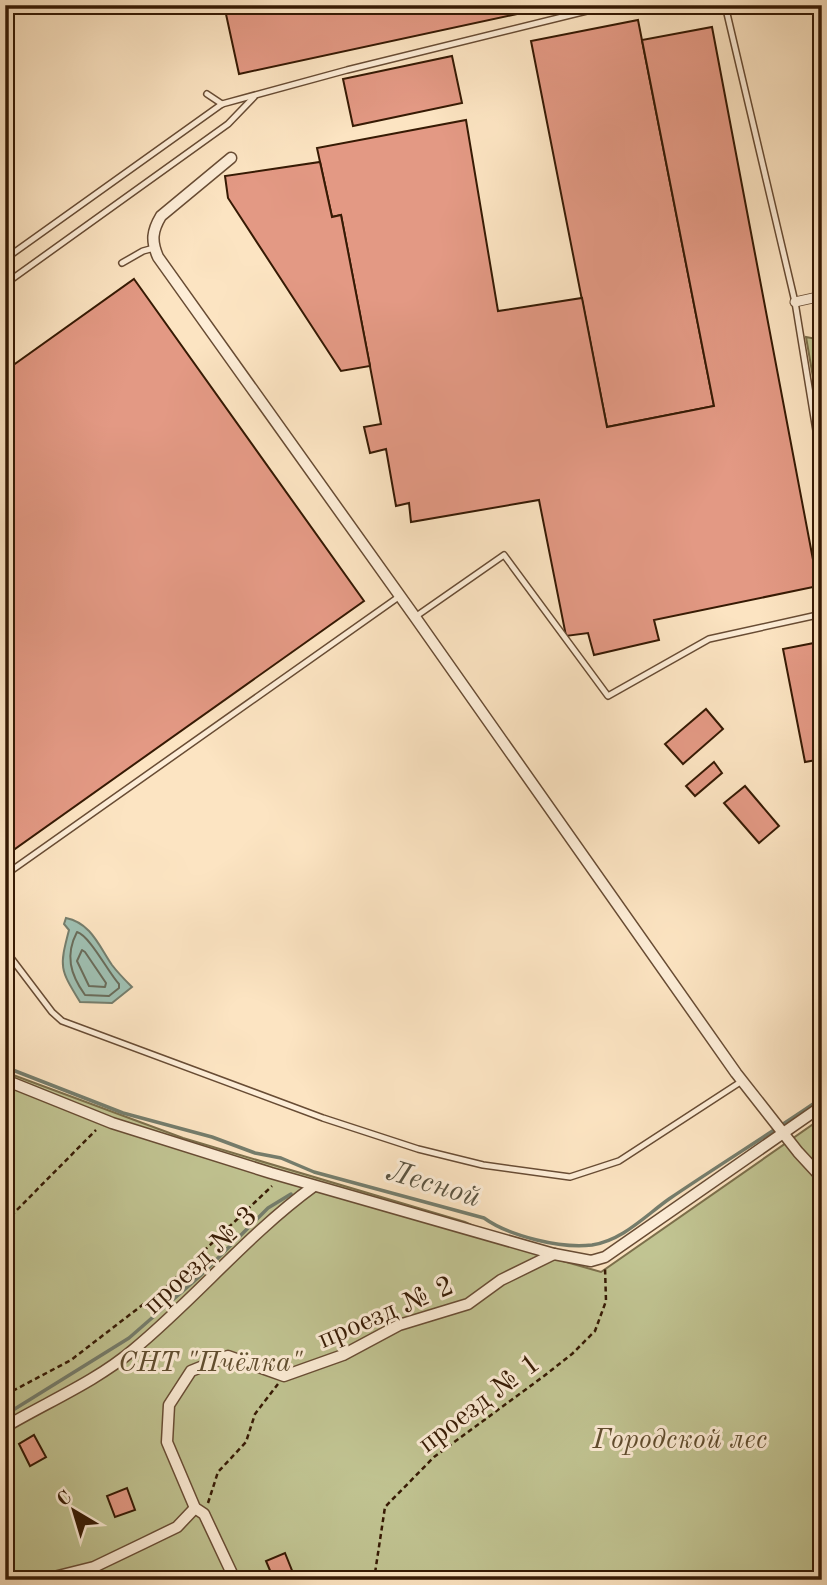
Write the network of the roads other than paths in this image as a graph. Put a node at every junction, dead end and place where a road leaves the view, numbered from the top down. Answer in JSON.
{"nodes":[{"id":1,"x":611,"y":5,"type":"edge"},
{"id":2,"x":725,"y":5,"type":"edge"},
{"id":3,"x":207,"y":94,"type":"dead end"},
{"id":4,"x":257,"y":94,"type":"junction"},
{"id":5,"x":222,"y":104,"type":"junction"},
{"id":6,"x":231,"y":158,"type":"dead end"},
{"id":7,"x":154,"y":248,"type":"junction"},
{"id":8,"x":5,"y":259,"type":"edge"},
{"id":9,"x":122,"y":262,"type":"dead end"},
{"id":10,"x":5,"y":284,"type":"edge"},
{"id":11,"x":822,"y":296,"type":"edge"},
{"id":12,"x":795,"y":302,"type":"junction"},
{"id":13,"x":822,"y":467,"type":"edge"},
{"id":14,"x":400,"y":596,"type":"junction"},
{"id":15,"x":822,"y":614,"type":"edge"},
{"id":16,"x":415,"y":617,"type":"junction"},
{"id":17,"x":5,"y":875,"type":"edge"},
{"id":18,"x":5,"y":950,"type":"edge"},
{"id":19,"x":5,"y":1080,"type":"edge"},
{"id":20,"x":743,"y":1081,"type":"junction"},
{"id":21,"x":822,"y":1106,"type":"edge"},
{"id":22,"x":783,"y":1133,"type":"junction"},
{"id":23,"x":822,"y":1178,"type":"edge"},
{"id":24,"x":314,"y":1186,"type":"junction"},
{"id":25,"x":554,"y":1254,"type":"junction"},
{"id":26,"x":5,"y":1427,"type":"edge"},
{"id":27,"x":200,"y":1511,"type":"junction"},
{"id":28,"x":42,"y":1580,"type":"edge"},
{"id":29,"x":235,"y":1580,"type":"edge"}],
"edges":[{"from":1,"to":4,"type":"lane"},
{"from":2,"to":12,"type":"lane"},
{"from":3,"to":5,"type":"lane"},
{"from":4,"to":5,"type":"lane"},
{"from":4,"to":10,"type":"lane"},
{"from":5,"to":8,"type":"lane"},
{"from":6,"to":7,"type":"street"},
{"from":7,"to":9,"type":"lane"},
{"from":7,"to":14,"type":"street"},
{"from":11,"to":12,"type":"street"},
{"from":12,"to":13,"type":"lane"},
{"from":14,"to":16,"type":"street"},
{"from":14,"to":17,"type":"lane"},
{"from":15,"to":16,"type":"lane"},
{"from":16,"to":20,"type":"street"},
{"from":18,"to":20,"type":"lane"},
{"from":19,"to":24,"type":"street"},
{"from":20,"to":22,"type":"street"},
{"from":21,"to":22,"type":"street"},
{"from":22,"to":23,"type":"street"},
{"from":22,"to":25,"type":"street"},
{"from":24,"to":25,"type":"street"},
{"from":24,"to":26,"type":"street","name":"проезд № 3"},
{"from":25,"to":27,"type":"street","name":"проезд № 2"},
{"from":27,"to":28,"type":"street"},
{"from":27,"to":29,"type":"street"}]}
